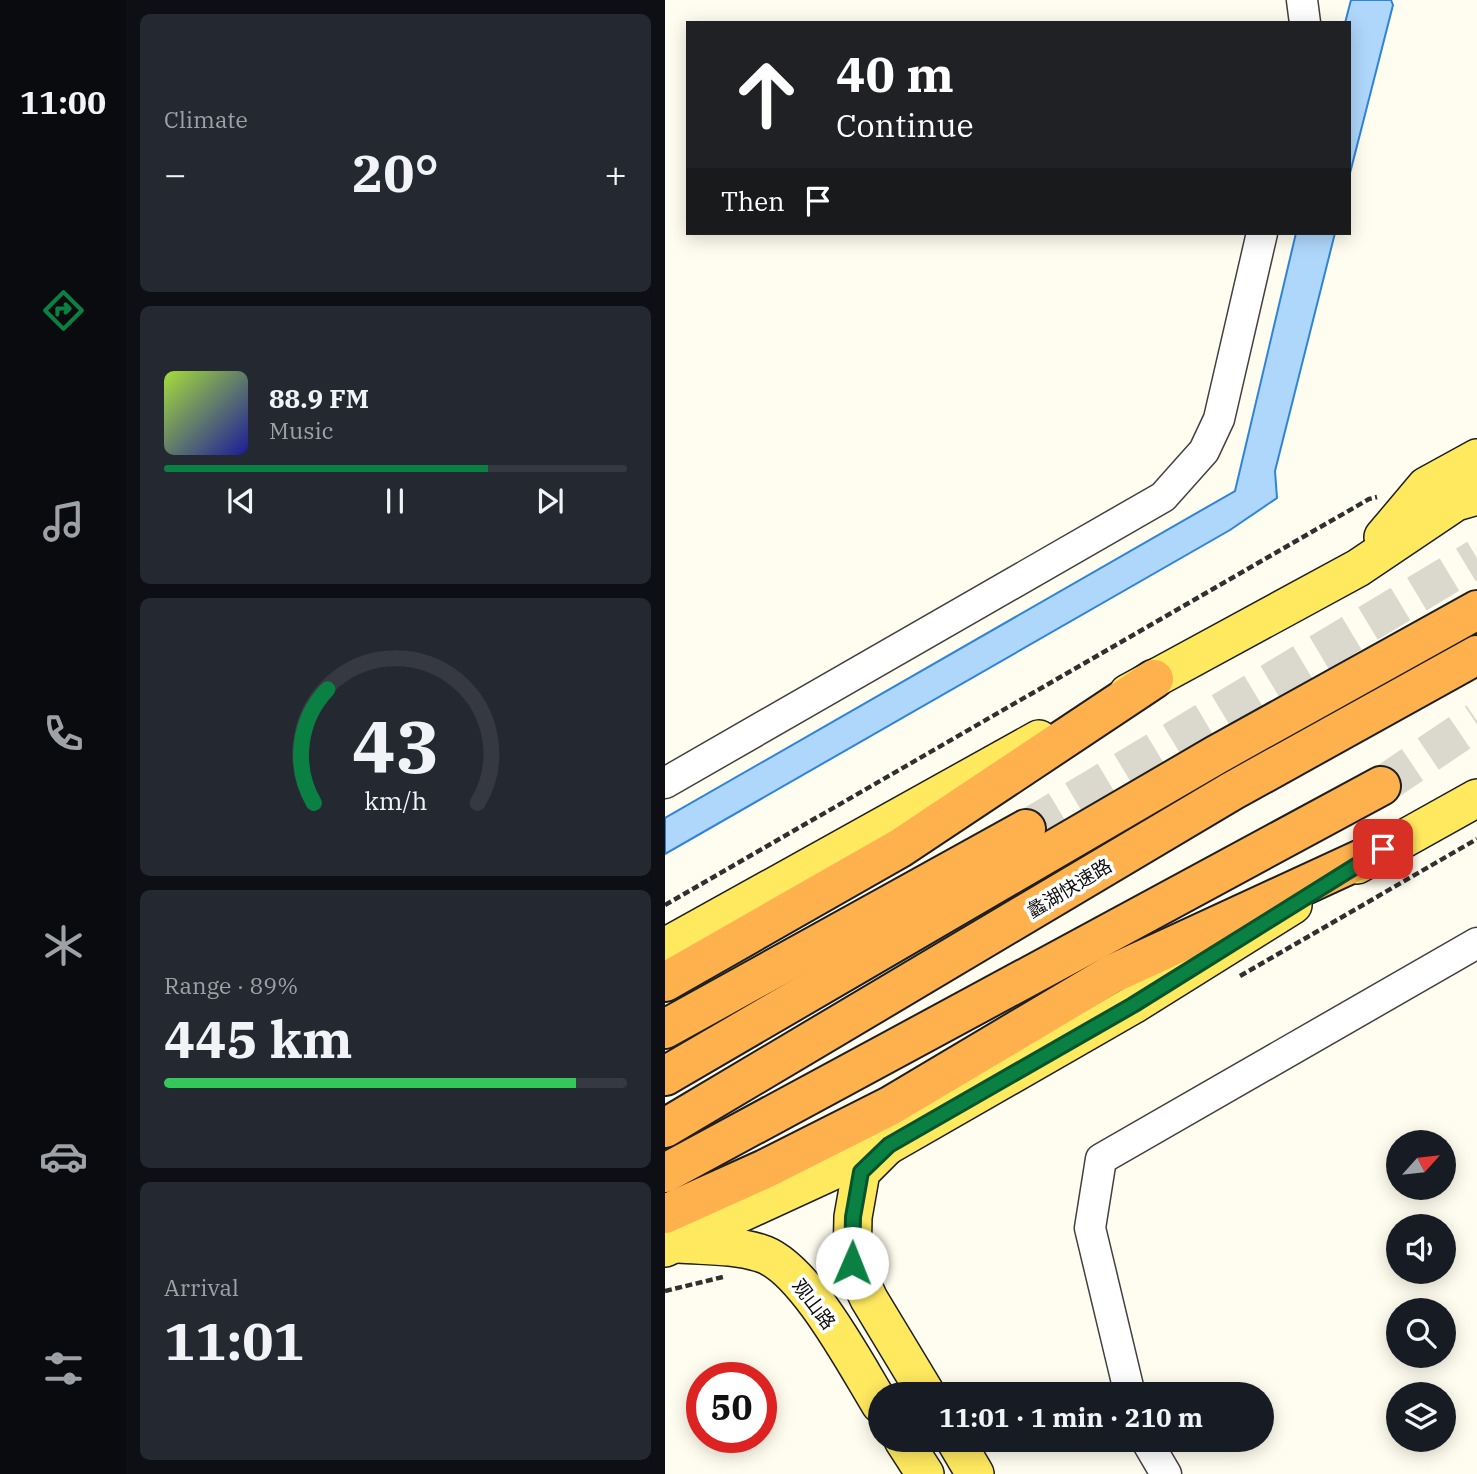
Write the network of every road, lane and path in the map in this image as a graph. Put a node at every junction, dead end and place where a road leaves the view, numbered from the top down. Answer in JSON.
{"nodes":[{"id":1,"x":1302,"y":0,"type":"edge"},
{"id":2,"x":1305,"y":21,"type":"edge"},
{"id":3,"x":1262,"y":235,"type":"edge"},
{"id":4,"x":1477,"y":458,"type":"edge"},
{"id":5,"x":1380,"y":496,"type":"dead end"},
{"id":6,"x":1477,"y":496,"type":"edge"},
{"id":7,"x":1358,"y":568,"type":"junction"},
{"id":8,"x":1477,"y":610,"type":"edge"},
{"id":9,"x":1477,"y":655,"type":"edge"},
{"id":10,"x":1154,"y":680,"type":"junction"},
{"id":11,"x":665,"y":783,"type":"edge"},
{"id":12,"x":1381,"y":786,"type":"tunnel mouth"},
{"id":13,"x":1477,"y":798,"type":"edge"},
{"id":14,"x":1026,"y":829,"type":"tunnel mouth"},
{"id":15,"x":1383,"y":849,"type":"junction"},
{"id":16,"x":665,"y":905,"type":"edge"},
{"id":17,"x":1477,"y":943,"type":"edge"},
{"id":18,"x":665,"y":947,"type":"edge"},
{"id":19,"x":665,"y":982,"type":"edge"},
{"id":20,"x":665,"y":1029,"type":"edge"},
{"id":21,"x":665,"y":1076,"type":"edge"},
{"id":22,"x":665,"y":1128,"type":"edge"},
{"id":23,"x":889,"y":1145,"type":"junction"},
{"id":24,"x":665,"y":1173,"type":"edge"},
{"id":25,"x":668,"y":1235,"type":"edge"},
{"id":26,"x":919,"y":1382,"type":"edge"},
{"id":27,"x":1127,"y":1382,"type":"edge"},
{"id":28,"x":868,"y":1385,"type":"edge"},
{"id":29,"x":911,"y":1452,"type":"edge"},
{"id":30,"x":962,"y":1452,"type":"edge"},
{"id":31,"x":1153,"y":1452,"type":"edge"},
{"id":32,"x":925,"y":1474,"type":"edge"},
{"id":33,"x":975,"y":1474,"type":"edge"},
{"id":34,"x":1165,"y":1474,"type":"edge"}],
"edges":[{"from":1,"to":2,"type":"street"},
{"from":3,"to":11,"type":"street"},
{"from":4,"to":7,"type":"main road"},
{"from":5,"to":16,"type":"path"},
{"from":6,"to":7,"type":"main road"},
{"from":7,"to":10,"type":"main road"},
{"from":8,"to":21,"type":"highway","name":"蠡湖快速路"},
{"from":9,"to":22,"type":"highway","name":"蠡湖快速路"},
{"from":10,"to":18,"type":"main road"},
{"from":10,"to":19,"type":"highway"},
{"from":12,"to":24,"type":"highway"},
{"from":13,"to":15,"type":"main road"},
{"from":14,"to":20,"type":"highway"},
{"from":15,"to":23,"type":"main road"},
{"from":15,"to":25,"type":"highway"},
{"from":17,"to":27,"type":"street"},
{"from":23,"to":25,"type":"main road"},
{"from":23,"to":26,"type":"main road"},
{"from":25,"to":28,"type":"main road","name":"观山路"},
{"from":29,"to":32,"type":"main road"},
{"from":30,"to":33,"type":"main road"},
{"from":31,"to":34,"type":"street"}]}
